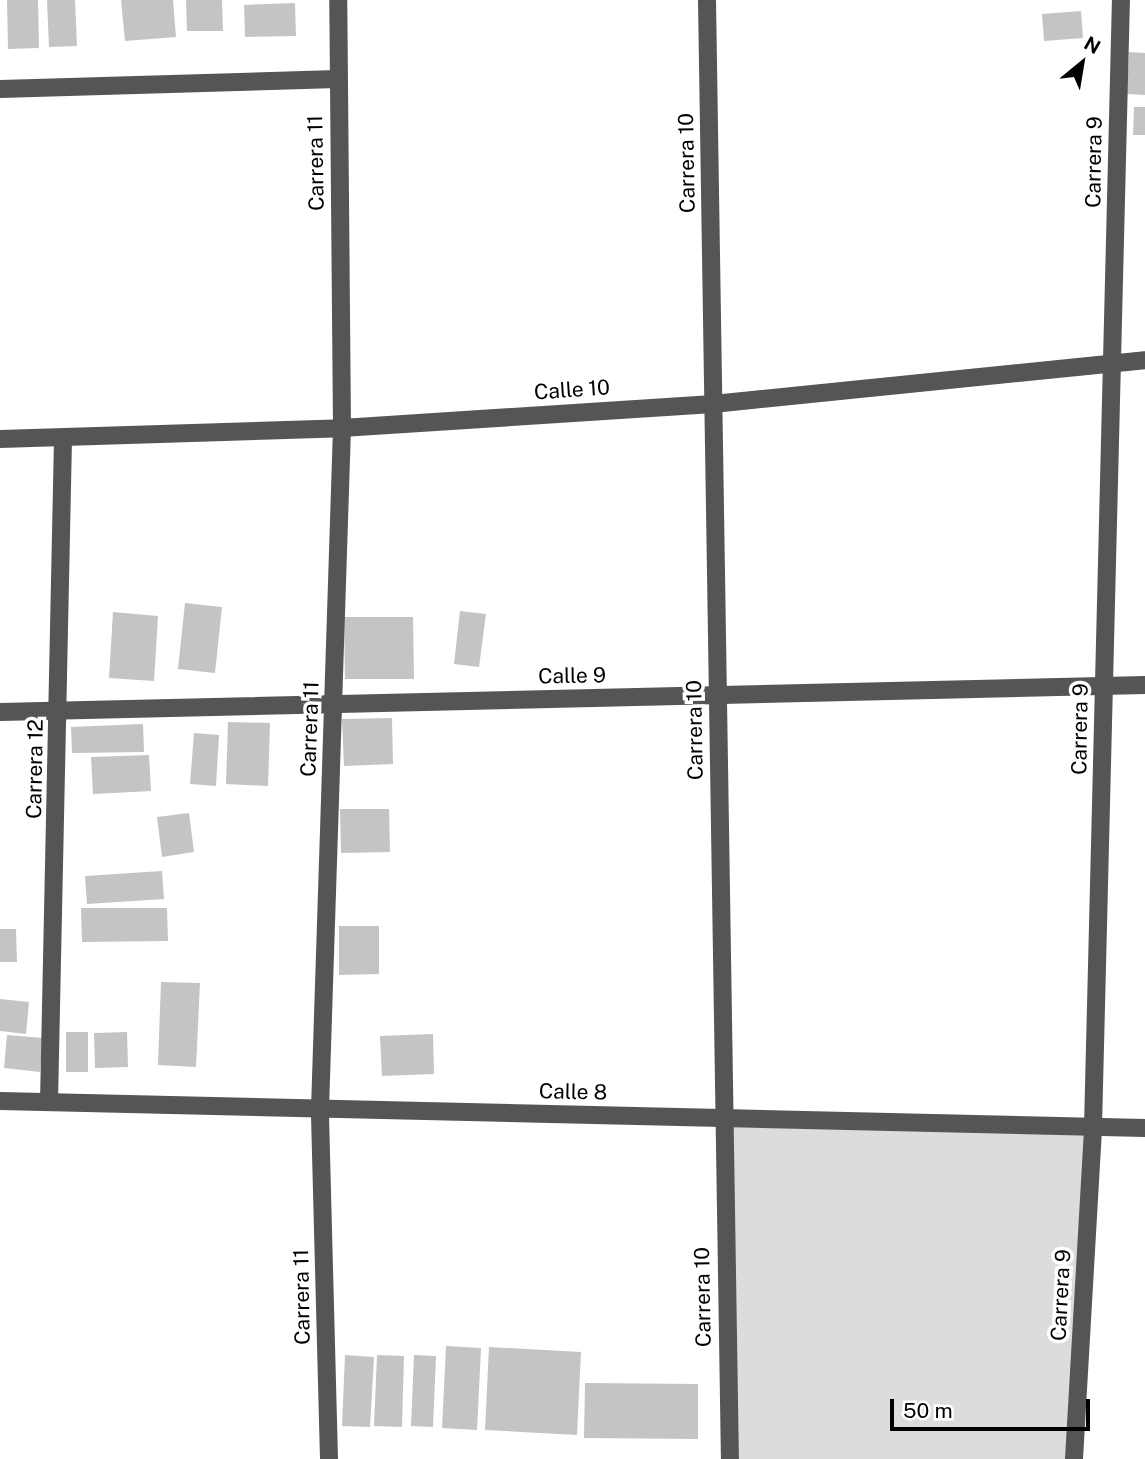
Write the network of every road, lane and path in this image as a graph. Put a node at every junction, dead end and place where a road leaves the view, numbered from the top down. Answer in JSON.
{"nodes":[{"id":1,"x":338,"y":0,"type":"edge"},
{"id":2,"x":707,"y":0,"type":"edge"},
{"id":3,"x":1121,"y":0,"type":"edge"},
{"id":4,"x":337,"y":79,"type":"junction"},
{"id":5,"x":0,"y":89,"type":"edge"},
{"id":6,"x":1145,"y":360,"type":"edge"},
{"id":7,"x":1112,"y":363,"type":"junction"},
{"id":8,"x":713,"y":404,"type":"junction"},
{"id":9,"x":342,"y":428,"type":"junction"},
{"id":10,"x":63,"y":437,"type":"junction"},
{"id":11,"x":0,"y":439,"type":"edge"},
{"id":12,"x":1145,"y":685,"type":"edge"},
{"id":13,"x":1104,"y":686,"type":"junction"},
{"id":14,"x":717,"y":695,"type":"junction"},
{"id":15,"x":334,"y":705,"type":"junction"},
{"id":16,"x":60,"y":711,"type":"junction"},
{"id":17,"x":0,"y":712,"type":"edge"},
{"id":18,"x":0,"y":1101,"type":"edge"},
{"id":19,"x":49,"y":1102,"type":"junction"},
{"id":20,"x":320,"y":1108,"type":"junction"},
{"id":21,"x":722,"y":1118,"type":"junction"},
{"id":22,"x":1093,"y":1127,"type":"junction"},
{"id":23,"x":1145,"y":1128,"type":"edge"},
{"id":24,"x":329,"y":1459,"type":"edge"},
{"id":25,"x":730,"y":1459,"type":"edge"},
{"id":26,"x":1074,"y":1459,"type":"edge"}],
"edges":[{"from":1,"to":4,"type":"street","name":"Carrera 11"},
{"from":2,"to":8,"type":"street","name":"Carrera 10"},
{"from":3,"to":7,"type":"street","name":"Carrera 9"},
{"from":4,"to":5,"type":"street"},
{"from":4,"to":9,"type":"street","name":"Carrera 11"},
{"from":6,"to":7,"type":"street","name":"Calle 10"},
{"from":7,"to":8,"type":"street","name":"Calle 10"},
{"from":7,"to":13,"type":"street","name":"Carrera 9"},
{"from":8,"to":9,"type":"street","name":"Calle 10"},
{"from":8,"to":14,"type":"street","name":"Carrera 10"},
{"from":9,"to":10,"type":"street","name":"Calle 10"},
{"from":9,"to":15,"type":"street","name":"Carrera 11"},
{"from":10,"to":11,"type":"street","name":"Calle 10"},
{"from":10,"to":16,"type":"street","name":"Carrera 12"},
{"from":12,"to":13,"type":"street","name":"Calle 9"},
{"from":13,"to":14,"type":"street","name":"Calle 9"},
{"from":13,"to":22,"type":"street","name":"Carrera 9"},
{"from":14,"to":15,"type":"street","name":"Calle 9"},
{"from":14,"to":21,"type":"street","name":"Carrera 10"},
{"from":15,"to":16,"type":"street","name":"Calle 9"},
{"from":15,"to":20,"type":"street","name":"Carrera 11"},
{"from":16,"to":17,"type":"street","name":"Calle 9"},
{"from":16,"to":19,"type":"street","name":"Carrera 12"},
{"from":18,"to":19,"type":"street","name":"Calle 8"},
{"from":19,"to":20,"type":"street","name":"Calle 8"},
{"from":20,"to":21,"type":"street","name":"Calle 8"},
{"from":20,"to":24,"type":"street","name":"Carrera 11"},
{"from":21,"to":22,"type":"street","name":"Calle 8"},
{"from":21,"to":25,"type":"street","name":"Carrera 10"},
{"from":22,"to":23,"type":"street","name":"Calle 8"},
{"from":22,"to":26,"type":"street","name":"Carrera 9"}]}
